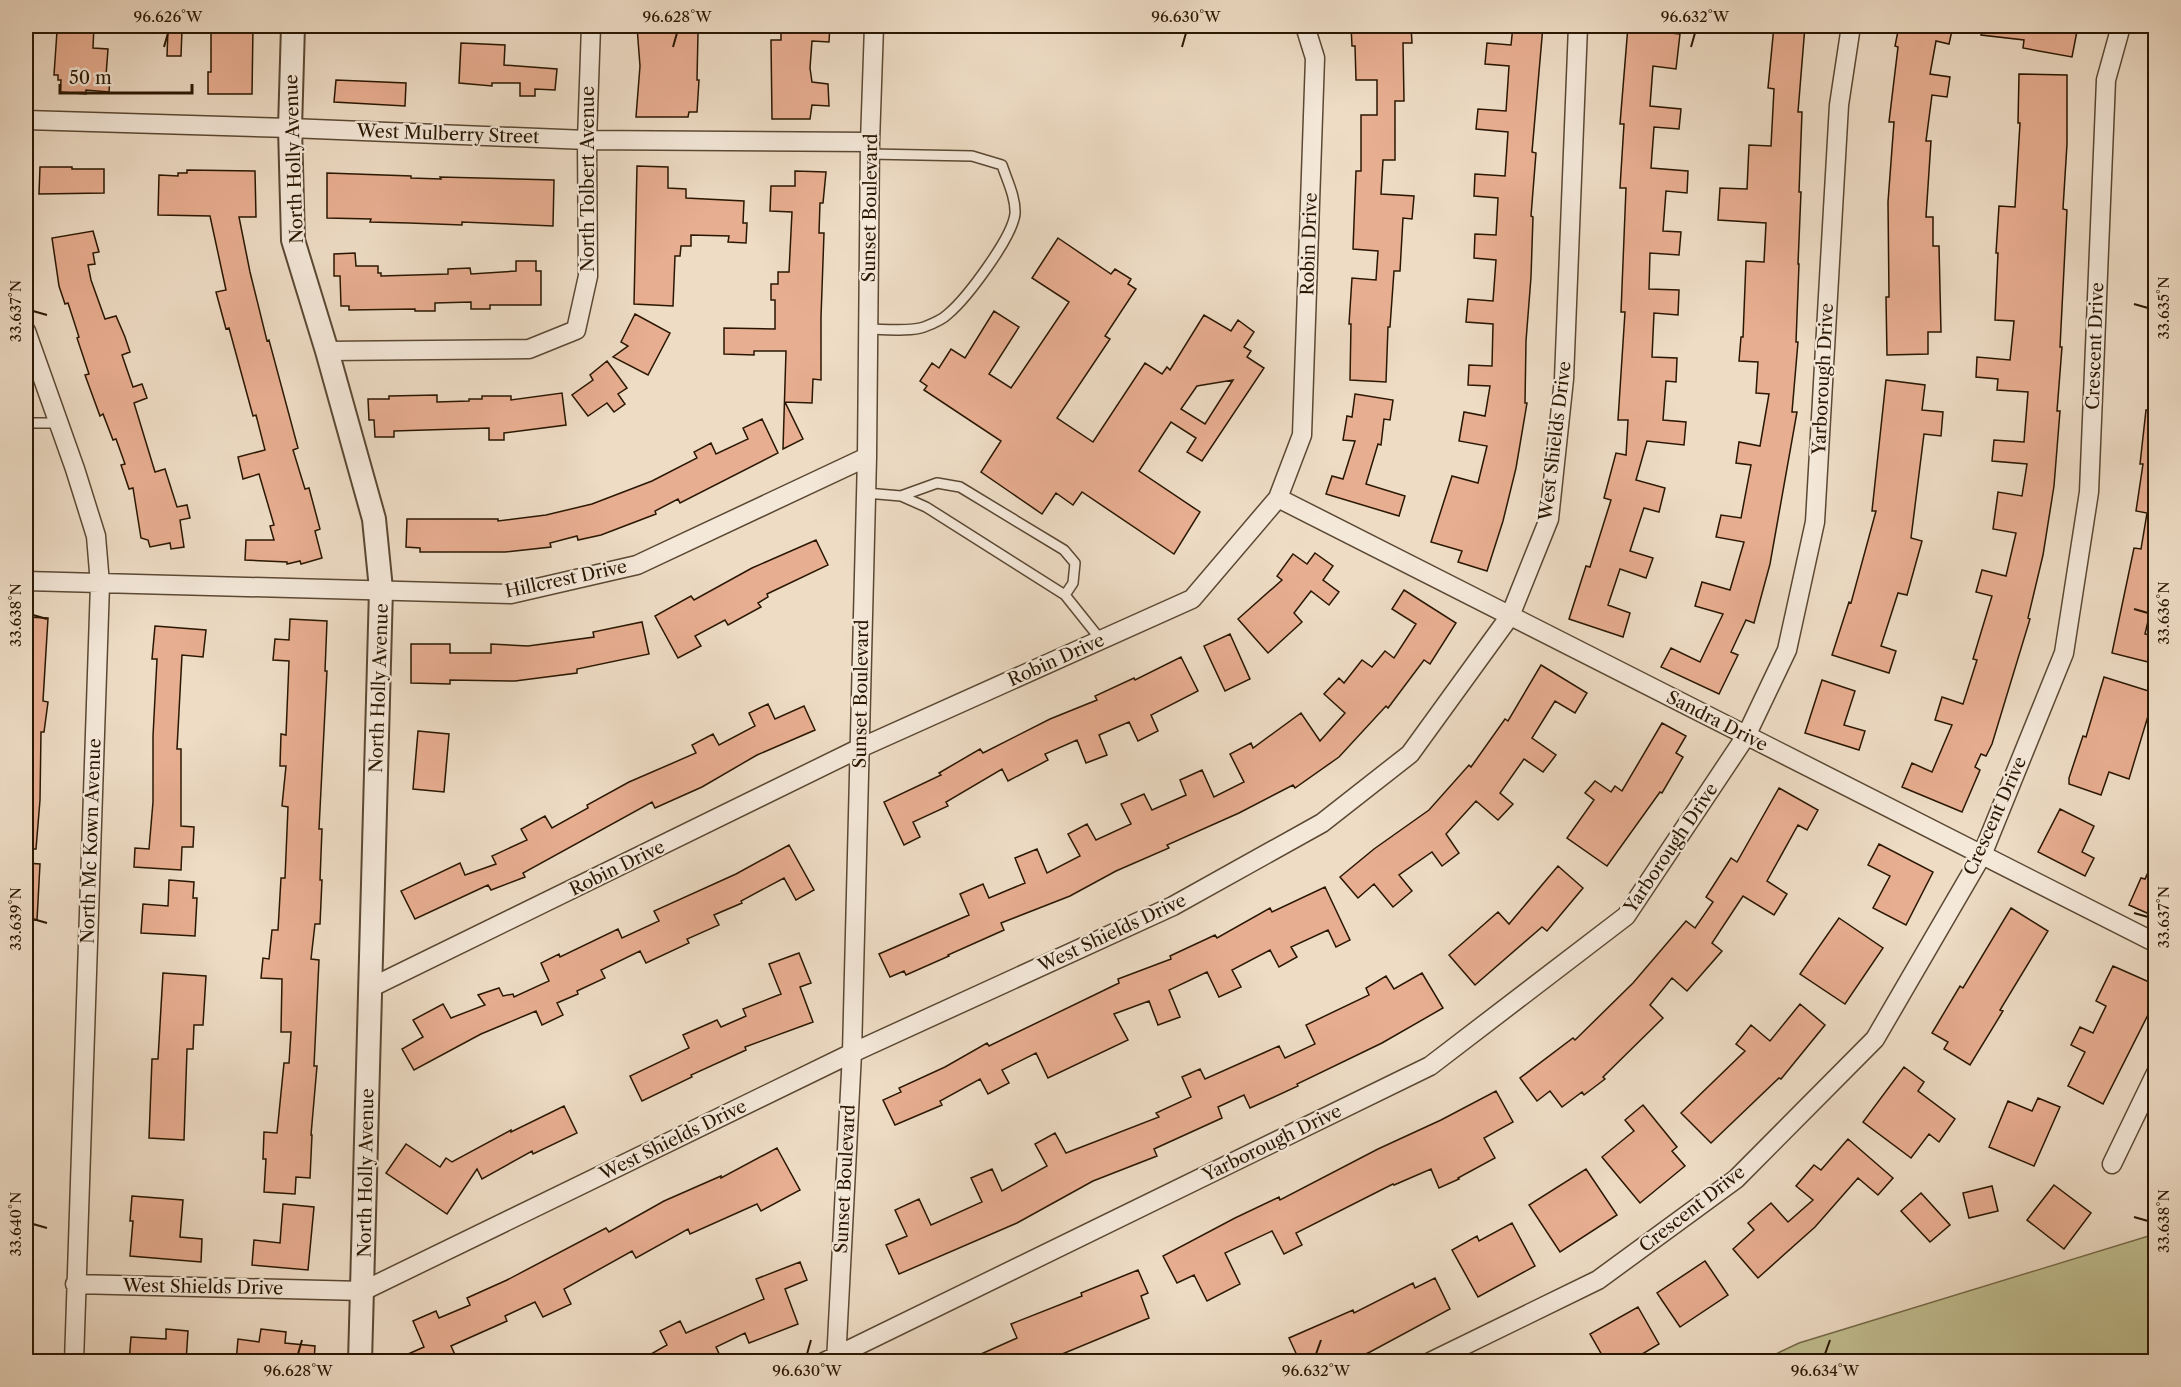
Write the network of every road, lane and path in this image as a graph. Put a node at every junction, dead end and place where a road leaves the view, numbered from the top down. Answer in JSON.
{"nodes":[{"id":1,"x":293,"y":26,"type":"edge"},
{"id":2,"x":591,"y":26,"type":"edge"},
{"id":3,"x":874,"y":26,"type":"edge"},
{"id":4,"x":1305,"y":26,"type":"edge"},
{"id":5,"x":1578,"y":26,"type":"edge"},
{"id":6,"x":1851,"y":26,"type":"edge"},
{"id":7,"x":2121,"y":26,"type":"edge"},
{"id":8,"x":26,"y":120,"type":"edge"},
{"id":9,"x":290,"y":128,"type":"junction"},
{"id":10,"x":586,"y":140,"type":"junction"},
{"id":11,"x":870,"y":148,"type":"junction"},
{"id":12,"x":868,"y":329,"type":"junction"},
{"id":13,"x":26,"y":331,"type":"edge"},
{"id":14,"x":327,"y":351,"type":"junction"},
{"id":15,"x":26,"y":423,"type":"edge"},
{"id":16,"x":58,"y":423,"type":"junction"},
{"id":17,"x":867,"y":457,"type":"junction"},
{"id":18,"x":866,"y":493,"type":"junction"},
{"id":19,"x":901,"y":496,"type":"junction"},
{"id":20,"x":1278,"y":498,"type":"junction"},
{"id":21,"x":26,"y":581,"type":"edge"},
{"id":22,"x":100,"y":584,"type":"junction"},
{"id":23,"x":381,"y":589,"type":"junction"},
{"id":24,"x":1065,"y":595,"type":"junction"},
{"id":25,"x":1510,"y":616,"type":"junction"},
{"id":26,"x":1101,"y":640,"type":"junction"},
{"id":27,"x":1746,"y":736,"type":"junction"},
{"id":28,"x":860,"y":748,"type":"junction"},
{"id":29,"x":1982,"y":855,"type":"junction"},
{"id":30,"x":2156,"y":943,"type":"edge"},
{"id":31,"x":370,"y":988,"type":"junction"},
{"id":32,"x":852,"y":1053,"type":"junction"},
{"id":33,"x":2156,"y":1073,"type":"edge"},
{"id":34,"x":2112,"y":1164,"type":"dead end"},
{"id":35,"x":75,"y":1284,"type":"junction"},
{"id":36,"x":363,"y":1291,"type":"junction"},
{"id":37,"x":832,"y":1360,"type":"edge"},
{"id":38,"x":74,"y":1362,"type":"edge"},
{"id":39,"x":360,"y":1362,"type":"edge"},
{"id":40,"x":1430,"y":1362,"type":"edge"}],
"edges":[{"from":1,"to":9,"type":"street","name":"North Holly Avenue"},
{"from":2,"to":10,"type":"street","name":"North Tolbert Avenue"},
{"from":3,"to":11,"type":"street","name":"Sunset Boulevard"},
{"from":4,"to":20,"type":"street","name":"Robin Drive"},
{"from":5,"to":25,"type":"street","name":"West Shields Drive"},
{"from":6,"to":27,"type":"street","name":"Yarborough Drive"},
{"from":7,"to":29,"type":"street","name":"Crescent Drive"},
{"from":8,"to":9,"type":"street","name":"West Mulberry Street"},
{"from":9,"to":10,"type":"street","name":"West Mulberry Street"},
{"from":9,"to":14,"type":"street","name":"North Holly Avenue"},
{"from":10,"to":11,"type":"street","name":"West Mulberry Street"},
{"from":10,"to":14,"type":"street","name":"North Tolbert Avenue"},
{"from":11,"to":12,"type":"street","name":"Sunset Boulevard"},
{"from":11,"to":12,"type":"lane"},
{"from":12,"to":17,"type":"street","name":"Sunset Boulevard"},
{"from":13,"to":16,"type":"street","name":"North Mc Kown Avenue"},
{"from":14,"to":23,"type":"street","name":"North Holly Avenue"},
{"from":15,"to":16,"type":"lane"},
{"from":16,"to":22,"type":"street","name":"North Mc Kown Avenue"},
{"from":17,"to":18,"type":"street","name":"Sunset Boulevard"},
{"from":17,"to":23,"type":"street","name":"Hillcrest Drive"},
{"from":18,"to":19,"type":"lane"},
{"from":18,"to":28,"type":"street","name":"Sunset Boulevard"},
{"from":19,"to":24,"type":"lane"},
{"from":19,"to":24,"type":"lane"},
{"from":20,"to":25,"type":"street","name":"Sandra Drive"},
{"from":20,"to":26,"type":"street","name":"Robin Drive"},
{"from":21,"to":22,"type":"street","name":"Hillcrest Drive"},
{"from":22,"to":23,"type":"street","name":"Hillcrest Drive"},
{"from":22,"to":35,"type":"street","name":"North Mc Kown Avenue"},
{"from":23,"to":31,"type":"street","name":"North Holly Avenue"},
{"from":24,"to":26,"type":"lane"},
{"from":25,"to":27,"type":"street","name":"Sandra Drive"},
{"from":25,"to":32,"type":"street","name":"West Shields Drive"},
{"from":26,"to":28,"type":"street","name":"Robin Drive"},
{"from":27,"to":29,"type":"street","name":"Sandra Drive"},
{"from":27,"to":37,"type":"street","name":"Yarborough Drive"},
{"from":28,"to":31,"type":"street","name":"Robin Drive"},
{"from":28,"to":32,"type":"street","name":"Sunset Boulevard"},
{"from":29,"to":30,"type":"street","name":"Sandra Drive"},
{"from":29,"to":40,"type":"street","name":"Crescent Drive"},
{"from":31,"to":36,"type":"street","name":"North Holly Avenue"},
{"from":32,"to":36,"type":"street","name":"West Shields Drive"},
{"from":32,"to":37,"type":"street","name":"Sunset Boulevard"},
{"from":33,"to":34,"type":"street"},
{"from":35,"to":36,"type":"street","name":"West Shields Drive"},
{"from":35,"to":38,"type":"street","name":"North Mc Kown Avenue"},
{"from":36,"to":39,"type":"street","name":"North Holly Avenue"}]}
